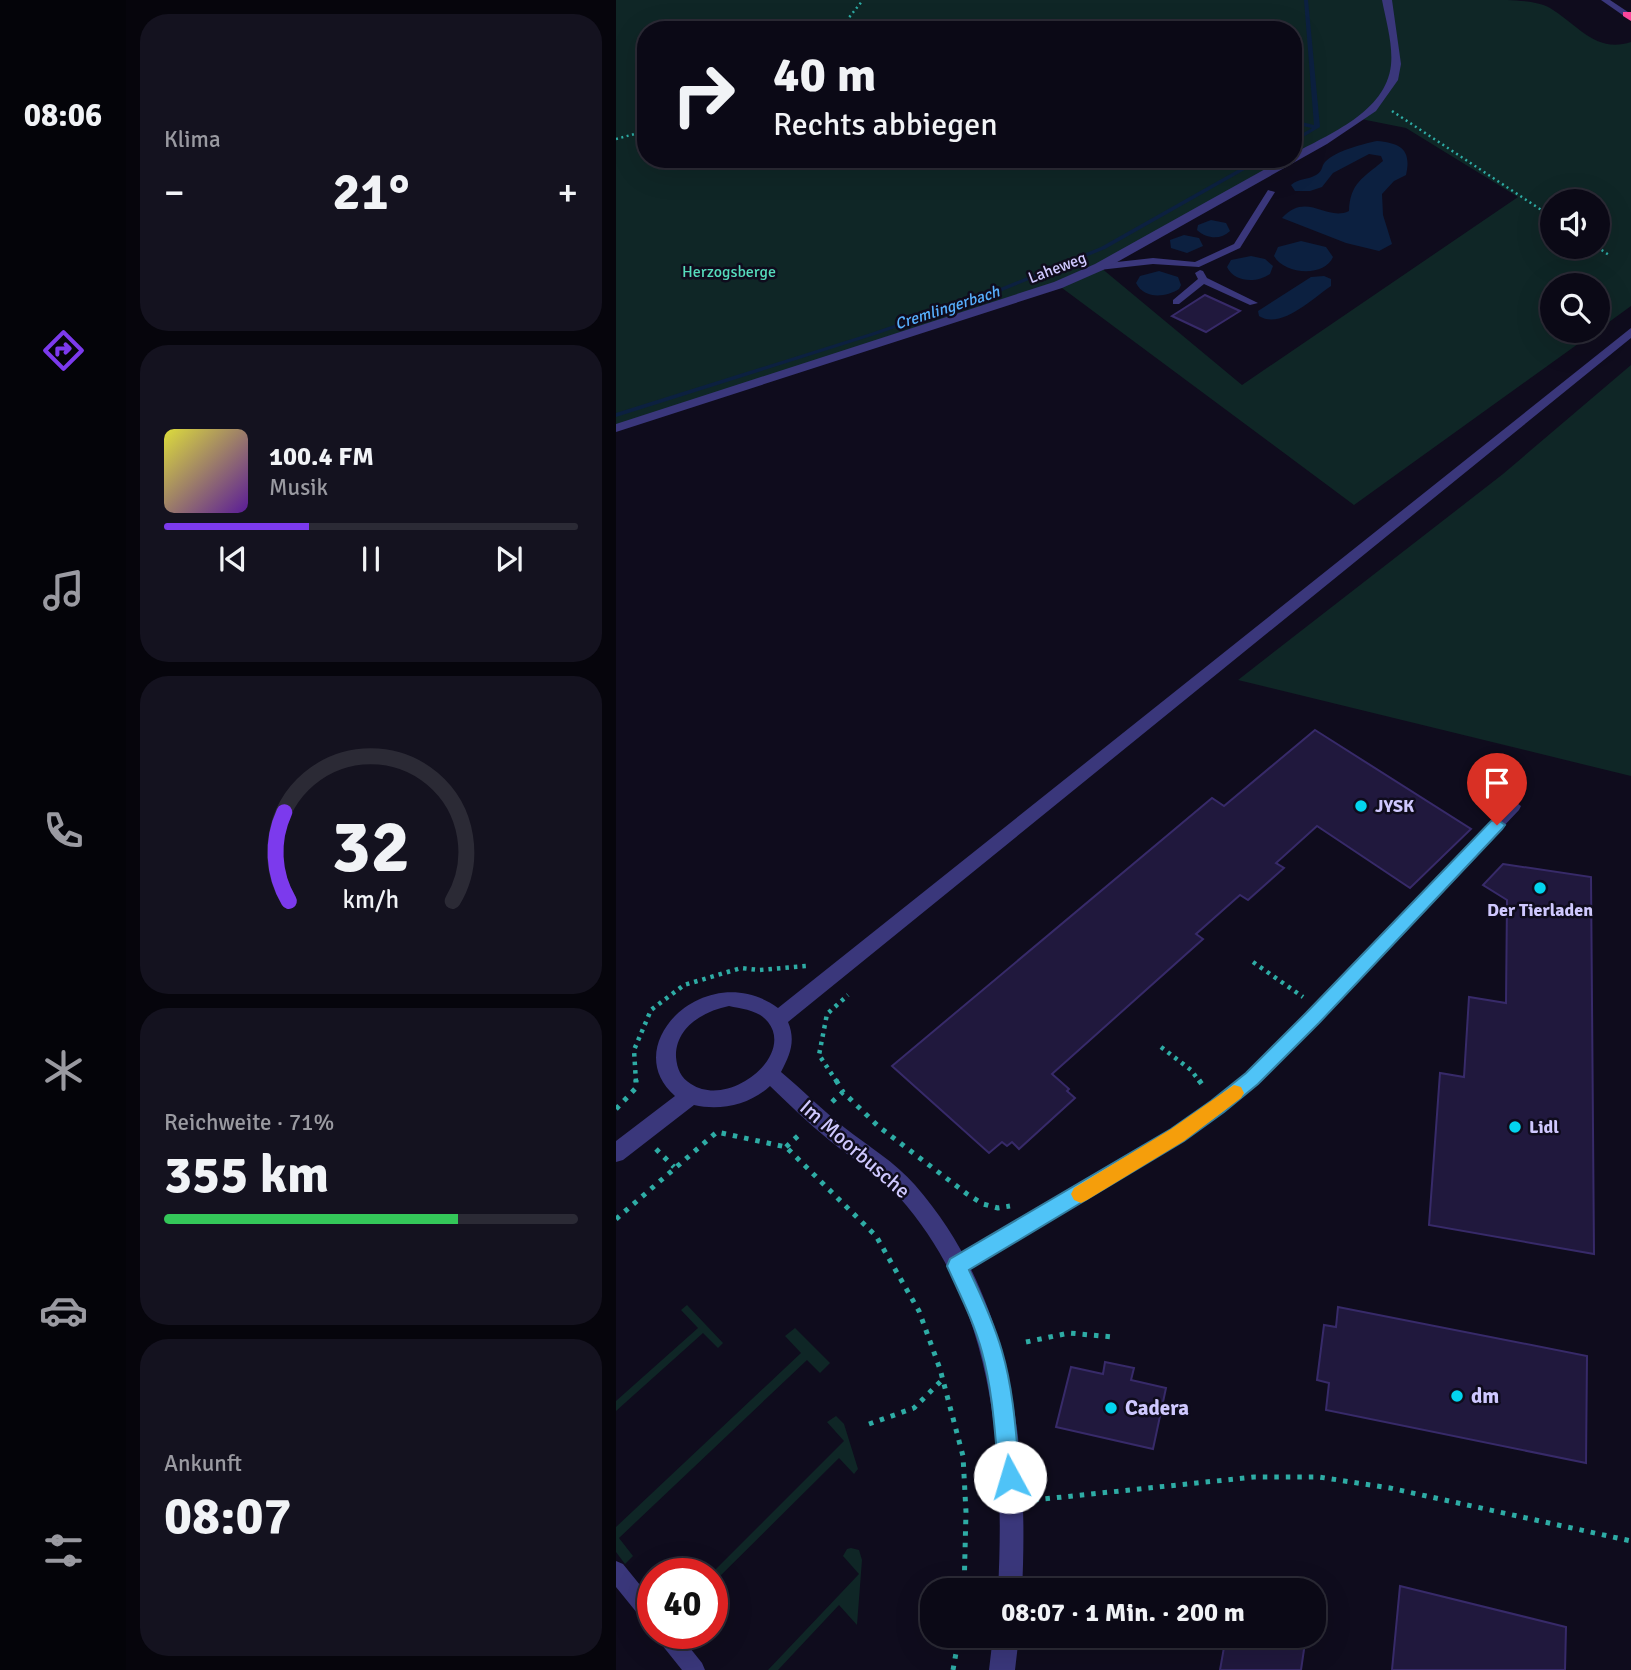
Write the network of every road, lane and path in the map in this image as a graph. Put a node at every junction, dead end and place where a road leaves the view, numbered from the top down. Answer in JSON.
{"nodes":[{"id":1,"x":863,"y":0,"type":"edge"},
{"id":2,"x":1387,"y":0,"type":"edge"},
{"id":3,"x":1605,"y":0,"type":"edge"},
{"id":4,"x":1629,"y":16,"type":"edge"},
{"id":5,"x":846,"y":21,"type":"edge"},
{"id":6,"x":1379,"y":103,"type":"junction"},
{"id":7,"x":637,"y":133,"type":"edge"},
{"id":8,"x":616,"y":139,"type":"edge"},
{"id":9,"x":1302,"y":153,"type":"edge"},
{"id":10,"x":1276,"y":168,"type":"edge"},
{"id":11,"x":1271,"y":192,"type":"dead end"},
{"id":12,"x":1540,"y":209,"type":"edge"},
{"id":13,"x":1196,"y":265,"type":"junction"},
{"id":14,"x":1099,"y":267,"type":"junction"},
{"id":15,"x":1203,"y":280,"type":"junction"},
{"id":16,"x":1175,"y":302,"type":"dead end"},
{"id":17,"x":1253,"y":303,"type":"dead end"},
{"id":18,"x":1631,"y":332,"type":"edge"},
{"id":19,"x":616,"y":428,"type":"edge"},
{"id":20,"x":1514,"y":806,"type":"dead end"},
{"id":21,"x":815,"y":959,"type":"dead end"},
{"id":22,"x":852,"y":961,"type":"junction"},
{"id":23,"x":1253,"y":962,"type":"dead end"},
{"id":24,"x":1321,"y":1010,"type":"junction"},
{"id":25,"x":778,"y":1019,"type":"junction"},
{"id":26,"x":1161,"y":1047,"type":"dead end"},
{"id":27,"x":770,"y":1074,"type":"junction"},
{"id":28,"x":843,"y":1092,"type":"junction"},
{"id":29,"x":691,"y":1095,"type":"junction"},
{"id":30,"x":1218,"y":1107,"type":"junction"},
{"id":31,"x":616,"y":1109,"type":"edge"},
{"id":32,"x":818,"y":1116,"type":"junction"},
{"id":33,"x":786,"y":1147,"type":"junction"},
{"id":34,"x":616,"y":1153,"type":"edge"},
{"id":35,"x":1013,"y":1206,"type":"dead end"},
{"id":36,"x":616,"y":1219,"type":"edge"},
{"id":37,"x":957,"y":1266,"type":"junction"},
{"id":38,"x":1113,"y":1337,"type":"dead end"},
{"id":39,"x":1026,"y":1342,"type":"dead end"},
{"id":40,"x":943,"y":1379,"type":"junction"},
{"id":41,"x":869,"y":1424,"type":"dead end"},
{"id":42,"x":1012,"y":1502,"type":"junction"},
{"id":43,"x":1631,"y":1541,"type":"edge"},
{"id":44,"x":616,"y":1571,"type":"edge"},
{"id":45,"x":964,"y":1578,"type":"edge"},
{"id":46,"x":1010,"y":1578,"type":"edge"},
{"id":47,"x":637,"y":1597,"type":"edge"},
{"id":48,"x":957,"y":1648,"type":"edge"},
{"id":49,"x":1005,"y":1648,"type":"edge"},
{"id":50,"x":679,"y":1649,"type":"edge"},
{"id":51,"x":695,"y":1670,"type":"edge"},
{"id":52,"x":953,"y":1670,"type":"edge"},
{"id":53,"x":1002,"y":1670,"type":"edge"}],
"edges":[{"from":1,"to":5,"type":"path"},
{"from":2,"to":6,"type":"street","name":"Laheweg"},
{"from":3,"to":4,"type":"lane"},
{"from":6,"to":9,"type":"street","name":"Laheweg"},
{"from":6,"to":12,"type":"path"},
{"from":7,"to":8,"type":"path"},
{"from":10,"to":14,"type":"street","name":"Laheweg"},
{"from":11,"to":13,"type":"lane"},
{"from":13,"to":14,"type":"lane"},
{"from":13,"to":15,"type":"lane"},
{"from":14,"to":19,"type":"street","name":"Laheweg"},
{"from":15,"to":16,"type":"lane"},
{"from":15,"to":17,"type":"lane"},
{"from":18,"to":22,"type":"street"},
{"from":20,"to":24,"type":"lane"},
{"from":21,"to":31,"type":"path"},
{"from":22,"to":25,"type":"street"},
{"from":22,"to":28,"type":"path"},
{"from":23,"to":24,"type":"path"},
{"from":24,"to":30,"type":"lane"},
{"from":25,"to":27,"type":"street"},
{"from":25,"to":29,"type":"street"},
{"from":26,"to":30,"type":"path"},
{"from":27,"to":29,"type":"street"},
{"from":27,"to":32,"type":"street","name":"Im Moorbusche"},
{"from":28,"to":32,"type":"path"},
{"from":28,"to":35,"type":"path"},
{"from":29,"to":34,"type":"street"},
{"from":30,"to":37,"type":"lane"},
{"from":32,"to":33,"type":"path"},
{"from":32,"to":37,"type":"street","name":"Im Moorbusche"},
{"from":33,"to":36,"type":"path"},
{"from":33,"to":40,"type":"path"},
{"from":37,"to":42,"type":"street","name":"Im Moorbusche"},
{"from":38,"to":39,"type":"path"},
{"from":40,"to":41,"type":"path"},
{"from":40,"to":45,"type":"path"},
{"from":42,"to":43,"type":"path"},
{"from":42,"to":46,"type":"street","name":"Im Moorbusche"},
{"from":44,"to":47,"type":"lane"},
{"from":48,"to":52,"type":"path"},
{"from":49,"to":53,"type":"street"},
{"from":50,"to":51,"type":"lane"}]}
